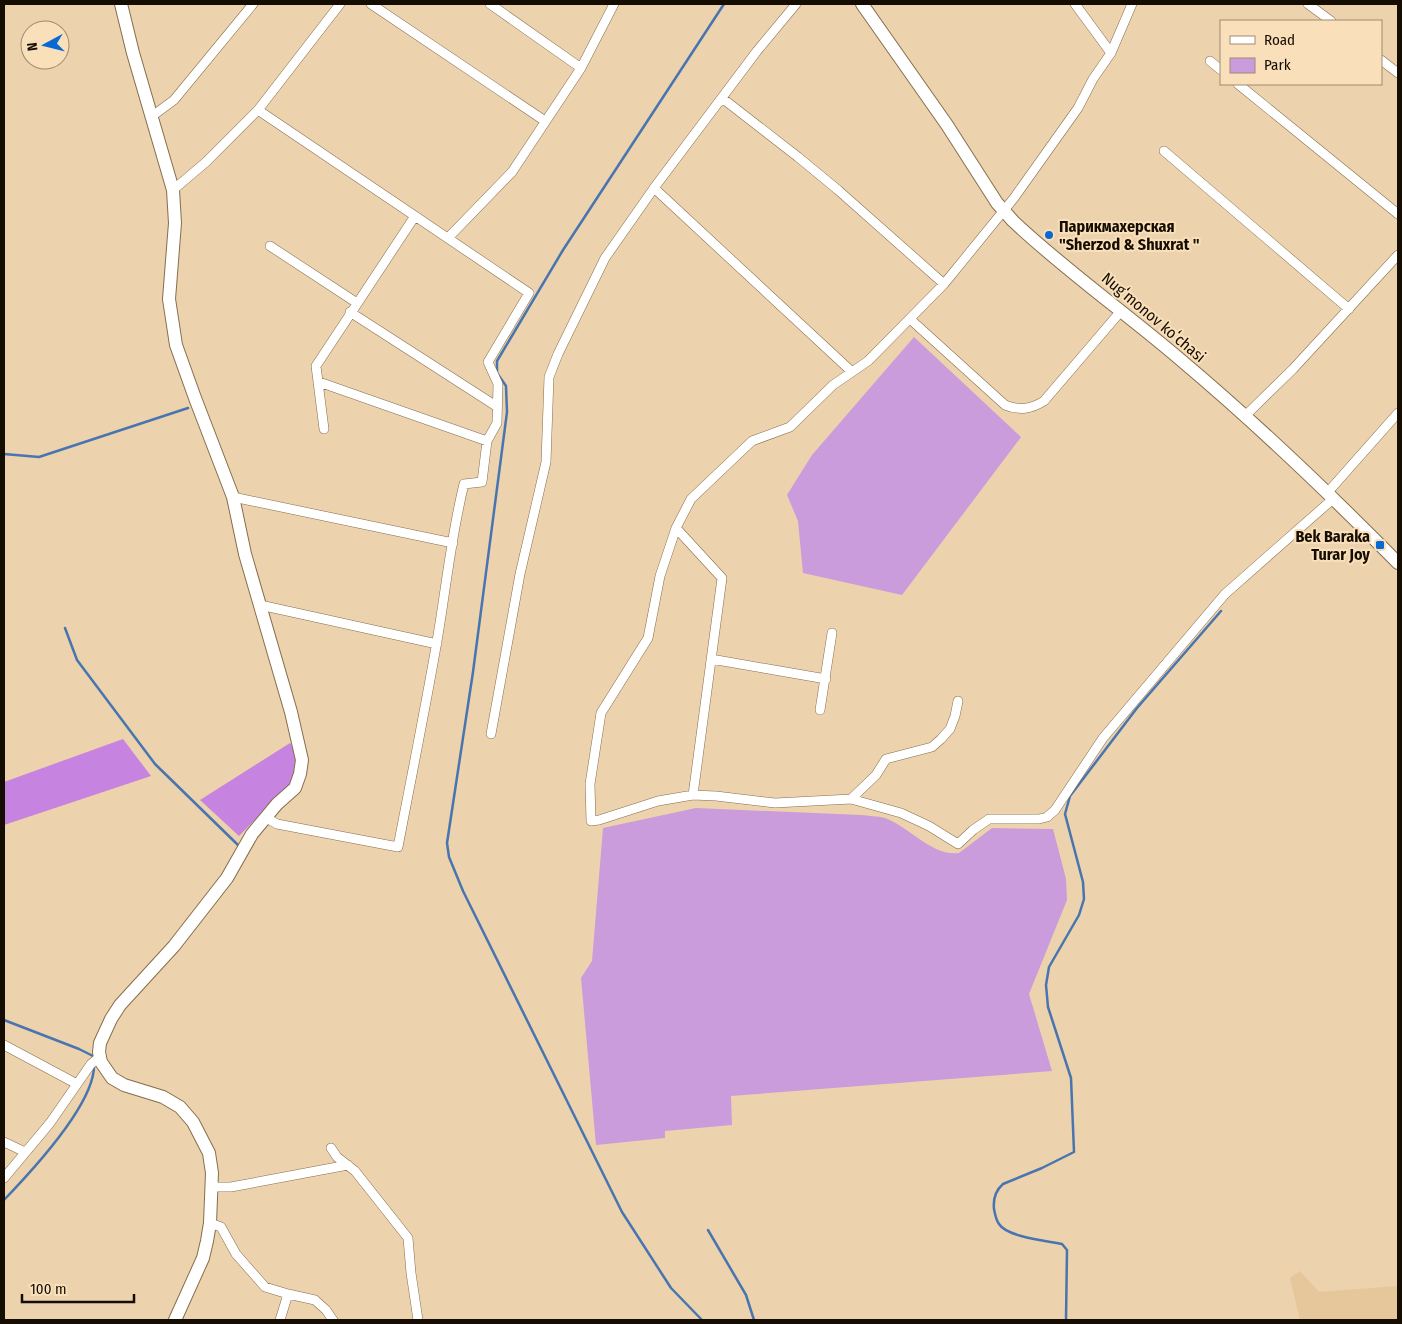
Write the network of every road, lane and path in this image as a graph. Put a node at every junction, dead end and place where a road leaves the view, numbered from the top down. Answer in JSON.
{"nodes":[{"id":1,"x":121,"y":4,"type":"edge"},
{"id":2,"x":253,"y":4,"type":"edge"},
{"id":3,"x":340,"y":4,"type":"edge"},
{"id":4,"x":371,"y":4,"type":"edge"},
{"id":5,"x":490,"y":4,"type":"edge"},
{"id":6,"x":614,"y":4,"type":"edge"},
{"id":7,"x":796,"y":4,"type":"edge"},
{"id":8,"x":862,"y":4,"type":"edge"},
{"id":9,"x":1075,"y":4,"type":"edge"},
{"id":10,"x":1132,"y":4,"type":"edge"},
{"id":11,"x":1308,"y":4,"type":"edge"},
{"id":12,"x":1330,"y":20,"type":"edge"},
{"id":13,"x":1111,"y":53,"type":"junction"},
{"id":14,"x":1210,"y":61,"type":"dead end"},
{"id":15,"x":1382,"y":61,"type":"edge"},
{"id":16,"x":581,"y":68,"type":"junction"},
{"id":17,"x":1220,"y":69,"type":"edge"},
{"id":18,"x":1398,"y":73,"type":"edge"},
{"id":19,"x":1239,"y":85,"type":"edge"},
{"id":20,"x":722,"y":98,"type":"junction"},
{"id":21,"x":258,"y":110,"type":"junction"},
{"id":22,"x":152,"y":117,"type":"junction"},
{"id":23,"x":545,"y":121,"type":"junction"},
{"id":24,"x":1164,"y":151,"type":"dead end"},
{"id":25,"x":654,"y":188,"type":"junction"},
{"id":26,"x":173,"y":190,"type":"junction"},
{"id":27,"x":1004,"y":212,"type":"junction"},
{"id":28,"x":1398,"y":214,"type":"edge"},
{"id":29,"x":415,"y":216,"type":"junction"},
{"id":30,"x":448,"y":238,"type":"junction"},
{"id":31,"x":270,"y":246,"type":"dead end"},
{"id":32,"x":1398,"y":255,"type":"edge"},
{"id":33,"x":944,"y":284,"type":"junction"},
{"id":34,"x":357,"y":303,"type":"junction"},
{"id":35,"x":1349,"y":309,"type":"junction"},
{"id":36,"x":1121,"y":311,"type":"junction"},
{"id":37,"x":350,"y":312,"type":"junction"},
{"id":38,"x":910,"y":319,"type":"junction"},
{"id":39,"x":851,"y":371,"type":"junction"},
{"id":40,"x":319,"y":382,"type":"junction"},
{"id":41,"x":496,"y":406,"type":"junction"},
{"id":42,"x":1398,"y":413,"type":"edge"},
{"id":43,"x":1245,"y":416,"type":"junction"},
{"id":44,"x":324,"y":429,"type":"dead end"},
{"id":45,"x":487,"y":441,"type":"junction"},
{"id":46,"x":1331,"y":495,"type":"junction"},
{"id":47,"x":234,"y":497,"type":"junction"},
{"id":48,"x":676,"y":528,"type":"junction"},
{"id":49,"x":454,"y":543,"type":"junction"},
{"id":50,"x":1398,"y":563,"type":"edge"},
{"id":51,"x":260,"y":605,"type":"junction"},
{"id":52,"x":832,"y":633,"type":"dead end"},
{"id":53,"x":437,"y":644,"type":"junction"},
{"id":54,"x":711,"y":659,"type":"junction"},
{"id":55,"x":826,"y":679,"type":"junction"},
{"id":56,"x":958,"y":701,"type":"dead end"},
{"id":57,"x":820,"y":710,"type":"dead end"},
{"id":58,"x":491,"y":734,"type":"dead end"},
{"id":59,"x":693,"y":796,"type":"junction"},
{"id":60,"x":851,"y":799,"type":"junction"},
{"id":61,"x":265,"y":817,"type":"junction"},
{"id":62,"x":4,"y":1045,"type":"edge"},
{"id":63,"x":96,"y":1061,"type":"junction"},
{"id":64,"x":77,"y":1084,"type":"junction"},
{"id":65,"x":4,"y":1142,"type":"edge"},
{"id":66,"x":332,"y":1148,"type":"dead end"},
{"id":67,"x":25,"y":1152,"type":"junction"},
{"id":68,"x":348,"y":1165,"type":"junction"},
{"id":69,"x":4,"y":1178,"type":"edge"},
{"id":70,"x":211,"y":1187,"type":"junction"},
{"id":71,"x":210,"y":1223,"type":"junction"},
{"id":72,"x":288,"y":1294,"type":"junction"},
{"id":73,"x":175,"y":1320,"type":"edge"},
{"id":74,"x":280,"y":1320,"type":"edge"},
{"id":75,"x":333,"y":1320,"type":"edge"},
{"id":76,"x":418,"y":1320,"type":"edge"}],
"edges":[{"from":1,"to":22,"type":"street"},
{"from":2,"to":22,"type":"street"},
{"from":3,"to":21,"type":"street"},
{"from":4,"to":23,"type":"street"},
{"from":5,"to":16,"type":"street"},
{"from":6,"to":16,"type":"street"},
{"from":7,"to":20,"type":"street"},
{"from":8,"to":27,"type":"street","name":"Nugʻmonov koʻchasi"},
{"from":9,"to":13,"type":"street"},
{"from":10,"to":13,"type":"street"},
{"from":11,"to":12,"type":"street"},
{"from":13,"to":27,"type":"street"},
{"from":14,"to":17,"type":"street"},
{"from":15,"to":18,"type":"street"},
{"from":16,"to":23,"type":"street"},
{"from":19,"to":28,"type":"street"},
{"from":20,"to":25,"type":"street"},
{"from":20,"to":33,"type":"street"},
{"from":21,"to":26,"type":"street"},
{"from":21,"to":29,"type":"street"},
{"from":22,"to":26,"type":"street"},
{"from":23,"to":30,"type":"street"},
{"from":24,"to":35,"type":"street"},
{"from":25,"to":39,"type":"street"},
{"from":25,"to":58,"type":"street"},
{"from":26,"to":47,"type":"street"},
{"from":27,"to":33,"type":"street"},
{"from":27,"to":36,"type":"street","name":"Nugʻmonov koʻchasi"},
{"from":29,"to":30,"type":"street"},
{"from":29,"to":34,"type":"street"},
{"from":30,"to":41,"type":"street"},
{"from":31,"to":34,"type":"street"},
{"from":32,"to":35,"type":"street"},
{"from":33,"to":38,"type":"street"},
{"from":34,"to":37,"type":"street"},
{"from":35,"to":43,"type":"street"},
{"from":36,"to":38,"type":"street"},
{"from":36,"to":43,"type":"street","name":"Nugʻmonov koʻchasi"},
{"from":37,"to":40,"type":"street"},
{"from":37,"to":41,"type":"street"},
{"from":38,"to":39,"type":"street"},
{"from":39,"to":48,"type":"street"},
{"from":40,"to":44,"type":"street"},
{"from":40,"to":45,"type":"street"},
{"from":41,"to":45,"type":"street"},
{"from":42,"to":46,"type":"street"},
{"from":43,"to":46,"type":"street","name":"Nugʻmonov koʻchasi"},
{"from":45,"to":49,"type":"street"},
{"from":46,"to":50,"type":"street","name":"Nugʻmonov koʻchasi"},
{"from":46,"to":60,"type":"street"},
{"from":47,"to":49,"type":"street"},
{"from":47,"to":51,"type":"street"},
{"from":48,"to":54,"type":"street"},
{"from":48,"to":59,"type":"street"},
{"from":49,"to":53,"type":"street"},
{"from":51,"to":53,"type":"street"},
{"from":51,"to":61,"type":"street"},
{"from":52,"to":55,"type":"street"},
{"from":53,"to":61,"type":"street"},
{"from":54,"to":55,"type":"street"},
{"from":54,"to":59,"type":"street"},
{"from":55,"to":57,"type":"street"},
{"from":56,"to":60,"type":"street"},
{"from":59,"to":60,"type":"street"},
{"from":61,"to":63,"type":"street"},
{"from":62,"to":64,"type":"street"},
{"from":63,"to":64,"type":"street"},
{"from":63,"to":70,"type":"street"},
{"from":64,"to":67,"type":"street"},
{"from":65,"to":67,"type":"street"},
{"from":66,"to":68,"type":"street"},
{"from":67,"to":69,"type":"street"},
{"from":68,"to":70,"type":"street"},
{"from":68,"to":76,"type":"street"},
{"from":70,"to":71,"type":"street"},
{"from":71,"to":72,"type":"street"},
{"from":71,"to":73,"type":"street"},
{"from":72,"to":74,"type":"street"},
{"from":72,"to":75,"type":"street"}]}
